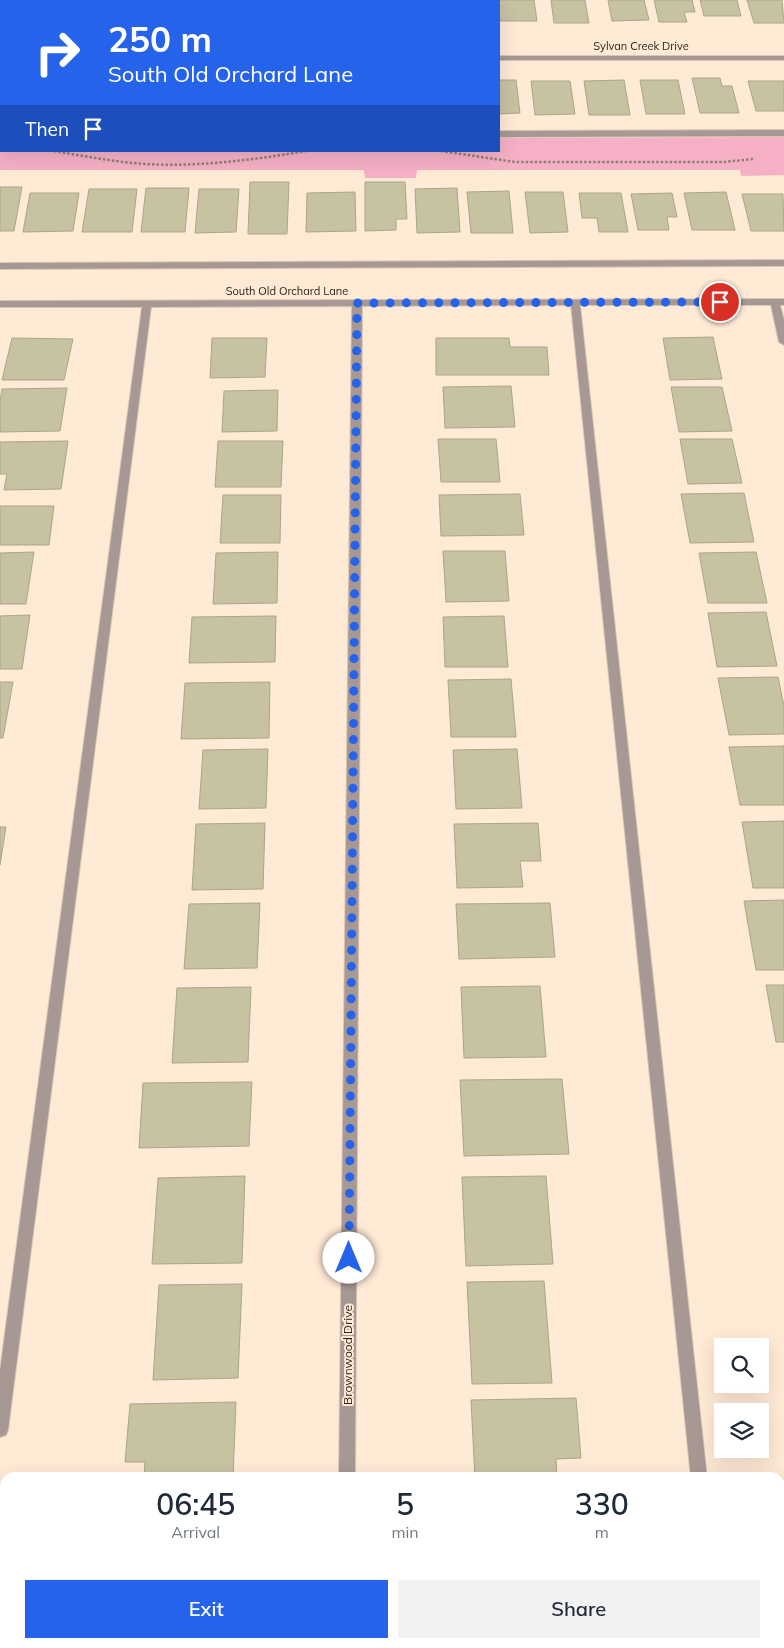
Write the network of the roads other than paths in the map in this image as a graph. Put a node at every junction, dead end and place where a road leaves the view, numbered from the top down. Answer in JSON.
{"nodes":[{"id":1,"x":500,"y":58,"type":"edge"},
{"id":2,"x":784,"y":58,"type":"edge"},
{"id":3,"x":784,"y":132,"type":"edge"},
{"id":4,"x":500,"y":134,"type":"edge"},
{"id":5,"x":784,"y":263,"type":"edge"},
{"id":6,"x":0,"y":266,"type":"edge"},
{"id":7,"x":574,"y":302,"type":"junction"},
{"id":8,"x":779,"y":302,"type":"edge"},
{"id":9,"x":357,"y":303,"type":"junction"},
{"id":10,"x":0,"y":304,"type":"edge"},
{"id":11,"x":147,"y":304,"type":"junction"},
{"id":12,"x":784,"y":342,"type":"edge"},
{"id":13,"x":0,"y":1430,"type":"edge"},
{"id":14,"x":347,"y":1472,"type":"edge"},
{"id":15,"x":698,"y":1472,"type":"edge"}],
"edges":[{"from":1,"to":2,"type":"street","name":"Sylvan Creek Drive"},
{"from":3,"to":4,"type":"street"},
{"from":5,"to":6,"type":"street"},
{"from":7,"to":8,"type":"street","name":"South Old Orchard Lane"},
{"from":7,"to":9,"type":"street","name":"South Old Orchard Lane"},
{"from":7,"to":15,"type":"street"},
{"from":8,"to":12,"type":"street"},
{"from":9,"to":11,"type":"street","name":"South Old Orchard Lane"},
{"from":9,"to":14,"type":"street","name":"Brownwood Drive"},
{"from":10,"to":11,"type":"street","name":"South Old Orchard Lane"},
{"from":11,"to":13,"type":"street"}]}
